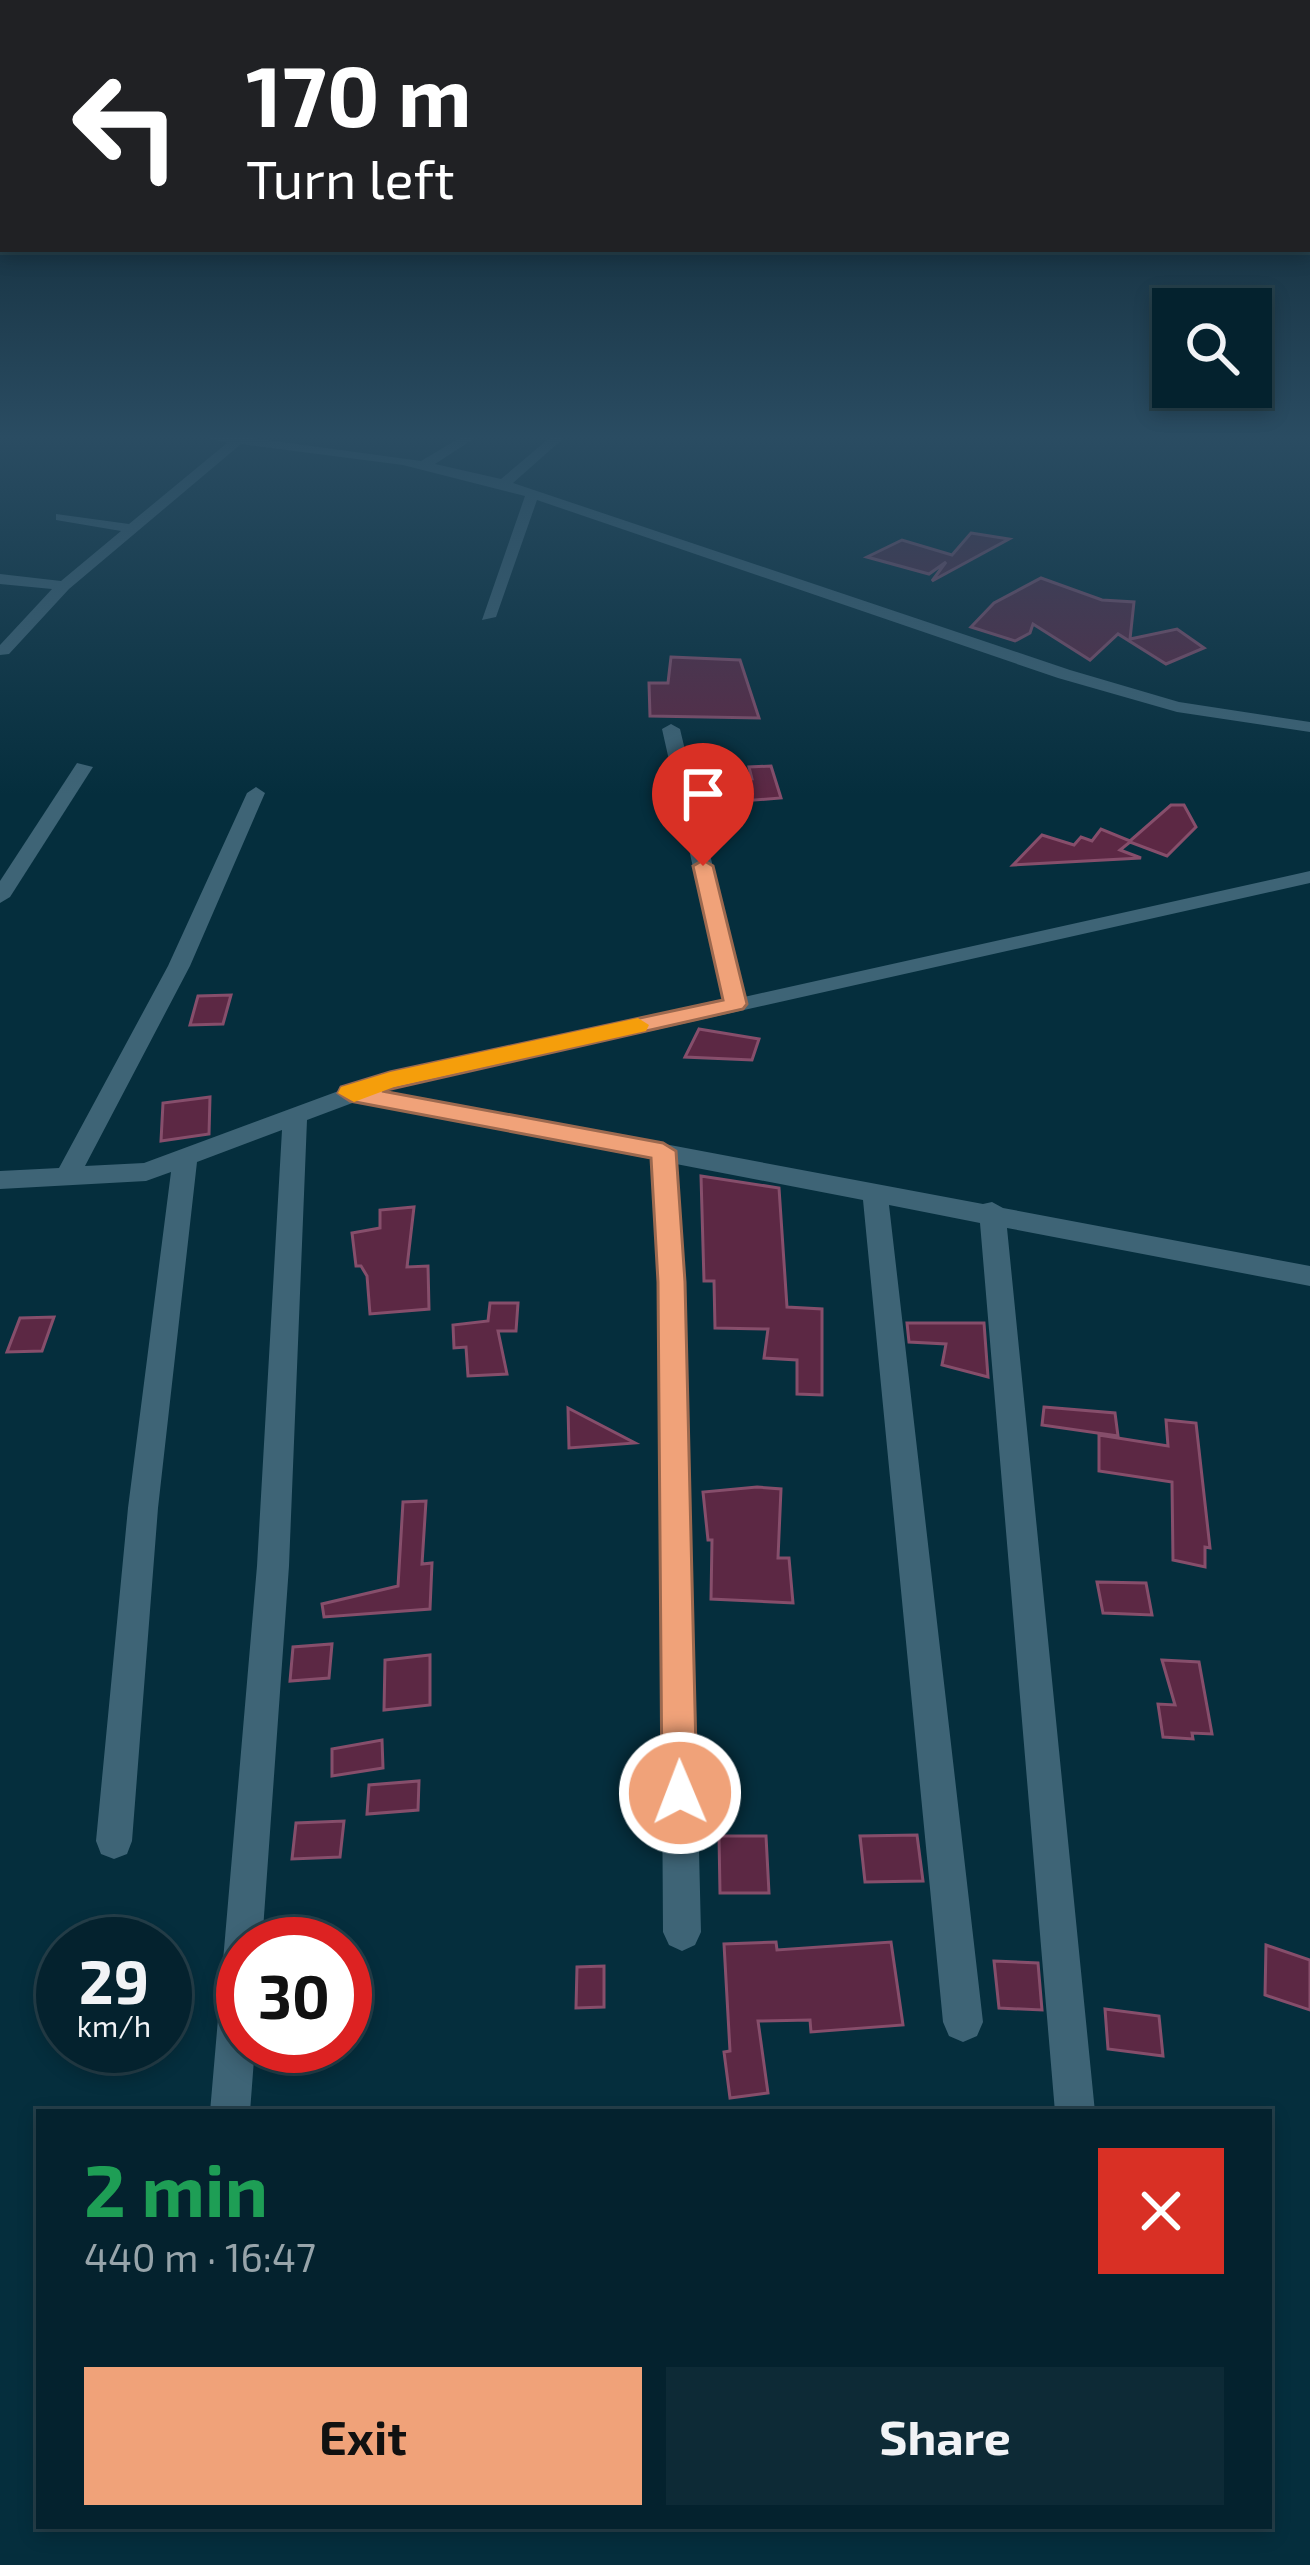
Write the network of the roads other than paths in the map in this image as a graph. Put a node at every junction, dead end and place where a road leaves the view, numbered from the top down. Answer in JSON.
{"nodes":[{"id":1,"x":101,"y":556,"type":"edge"},
{"id":2,"x":510,"y":556,"type":"edge"},
{"id":3,"x":717,"y":556,"type":"edge"},
{"id":4,"x":0,"y":579,"type":"edge"},
{"id":5,"x":64,"y":586,"type":"junction"},
{"id":6,"x":488,"y":617,"type":"dead end"},
{"id":7,"x":0,"y":621,"type":"edge"},
{"id":8,"x":28,"y":622,"type":"junction"},
{"id":9,"x":3,"y":651,"type":"edge"},
{"id":10,"x":1310,"y":727,"type":"edge"},
{"id":11,"x":671,"y":729,"type":"dead end"},
{"id":12,"x":84,"y":767,"type":"dead end"},
{"id":13,"x":256,"y":793,"type":"dead end"},
{"id":14,"x":1310,"y":877,"type":"edge"},
{"id":15,"x":0,"y":897,"type":"edge"},
{"id":16,"x":735,"y":1004,"type":"junction"},
{"id":17,"x":350,"y":1093,"type":"junction"},
{"id":18,"x":296,"y":1116,"type":"junction"},
{"id":19,"x":663,"y":1151,"type":"junction"},
{"id":20,"x":185,"y":1159,"type":"junction"},
{"id":21,"x":66,"y":1178,"type":"junction"},
{"id":22,"x":0,"y":1180,"type":"edge"},
{"id":23,"x":875,"y":1190,"type":"junction"},
{"id":24,"x":992,"y":1211,"type":"junction"},
{"id":25,"x":1310,"y":1276,"type":"edge"},
{"id":26,"x":114,"y":1841,"type":"dead end"},
{"id":27,"x":245,"y":1917,"type":"edge"},
{"id":28,"x":682,"y":1932,"type":"dead end"},
{"id":29,"x":963,"y":2022,"type":"dead end"},
{"id":30,"x":233,"y":2073,"type":"edge"},
{"id":31,"x":230,"y":2109,"type":"edge"},
{"id":32,"x":1076,"y":2109,"type":"edge"}],
"edges":[{"from":1,"to":5,"type":"street"},
{"from":2,"to":6,"type":"street"},
{"from":3,"to":10,"type":"street"},
{"from":4,"to":5,"type":"street"},
{"from":5,"to":8,"type":"street"},
{"from":7,"to":8,"type":"street"},
{"from":8,"to":9,"type":"street"},
{"from":11,"to":16,"type":"street"},
{"from":12,"to":15,"type":"street"},
{"from":13,"to":21,"type":"street"},
{"from":14,"to":16,"type":"street"},
{"from":16,"to":17,"type":"street"},
{"from":17,"to":18,"type":"street"},
{"from":17,"to":19,"type":"street"},
{"from":18,"to":20,"type":"street"},
{"from":18,"to":27,"type":"street"},
{"from":19,"to":23,"type":"street"},
{"from":19,"to":28,"type":"street"},
{"from":20,"to":21,"type":"street"},
{"from":20,"to":26,"type":"street"},
{"from":21,"to":22,"type":"street"},
{"from":23,"to":24,"type":"street"},
{"from":23,"to":29,"type":"street"},
{"from":24,"to":25,"type":"street"},
{"from":24,"to":32,"type":"street"},
{"from":30,"to":31,"type":"street"}]}
